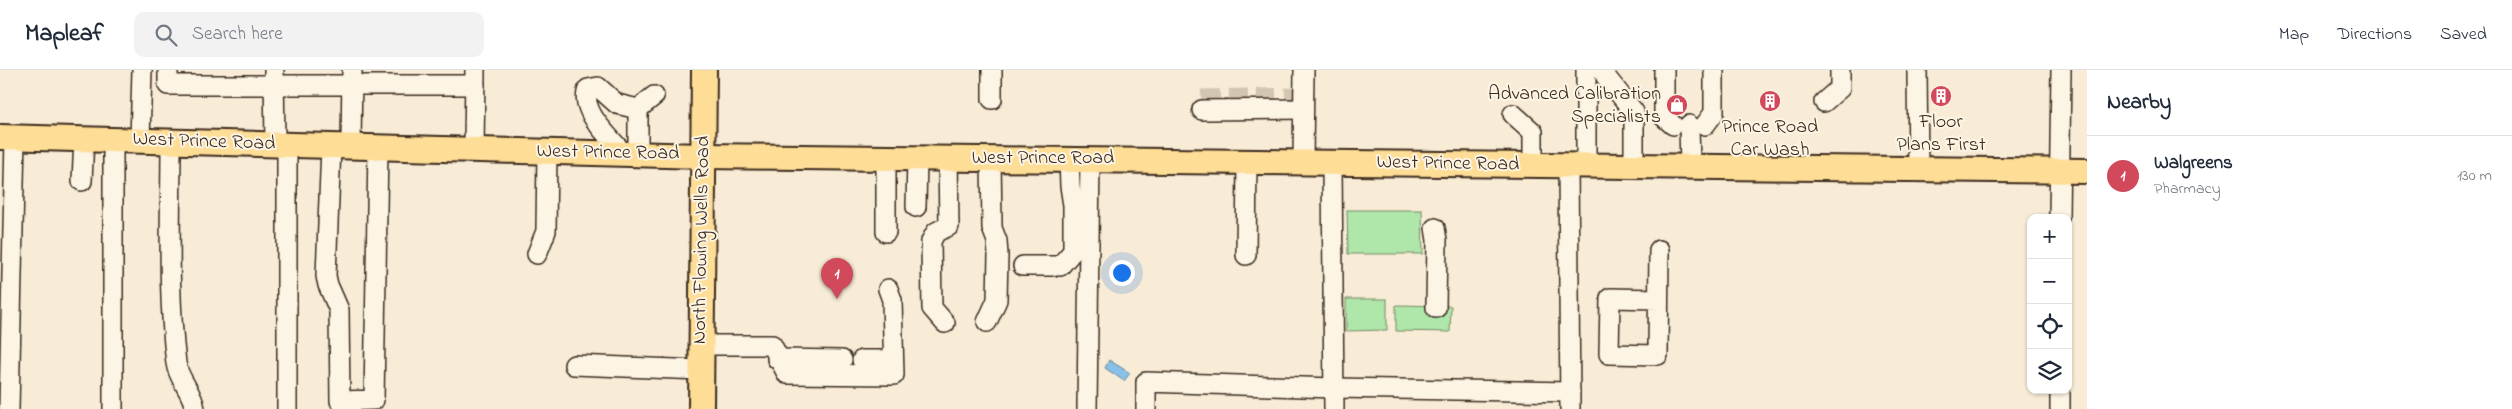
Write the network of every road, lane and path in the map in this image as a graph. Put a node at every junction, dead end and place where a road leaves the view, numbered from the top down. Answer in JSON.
{"nodes":[{"id":1,"x":142,"y":70,"type":"edge"},
{"id":2,"x":168,"y":70,"type":"edge"},
{"id":3,"x":704,"y":70,"type":"edge"},
{"id":4,"x":992,"y":70,"type":"edge"},
{"id":5,"x":1304,"y":70,"type":"edge"},
{"id":6,"x":1586,"y":70,"type":"edge"},
{"id":7,"x":1604,"y":70,"type":"edge"},
{"id":8,"x":1664,"y":70,"type":"edge"},
{"id":9,"x":1714,"y":70,"type":"edge"},
{"id":10,"x":1840,"y":70,"type":"edge"},
{"id":11,"x":1917,"y":70,"type":"edge"},
{"id":12,"x":2062,"y":70,"type":"edge"},
{"id":13,"x":274,"y":77,"type":"edge"},
{"id":14,"x":352,"y":77,"type":"edge"},
{"id":15,"x":475,"y":77,"type":"edge"},
{"id":16,"x":654,"y":96,"type":"dead end"},
{"id":17,"x":992,"y":99,"type":"dead end"},
{"id":18,"x":1824,"y":102,"type":"dead end"},
{"id":19,"x":638,"y":109,"type":"junction"},
{"id":20,"x":1303,"y":109,"type":"junction"},
{"id":21,"x":1202,"y":110,"type":"dead end"},
{"id":22,"x":1513,"y":114,"type":"dead end"},
{"id":23,"x":1689,"y":124,"type":"junction"},
{"id":24,"x":7,"y":138,"type":"edge"},
{"id":25,"x":84,"y":139,"type":"junction"},
{"id":26,"x":114,"y":140,"type":"junction"},
{"id":27,"x":140,"y":140,"type":"junction"},
{"id":28,"x":171,"y":141,"type":"junction"},
{"id":29,"x":281,"y":145,"type":"junction"},
{"id":30,"x":341,"y":146,"type":"junction"},
{"id":31,"x":378,"y":147,"type":"junction"},
{"id":32,"x":474,"y":149,"type":"junction"},
{"id":33,"x":547,"y":151,"type":"junction"},
{"id":34,"x":631,"y":153,"type":"junction"},
{"id":35,"x":702,"y":156,"type":"junction"},
{"id":36,"x":886,"y":157,"type":"junction"},
{"id":37,"x":917,"y":157,"type":"junction"},
{"id":38,"x":948,"y":158,"type":"junction"},
{"id":39,"x":991,"y":158,"type":"junction"},
{"id":40,"x":1080,"y":159,"type":"junction"},
{"id":41,"x":1247,"y":161,"type":"junction"},
{"id":42,"x":1303,"y":163,"type":"junction"},
{"id":43,"x":1332,"y":163,"type":"junction"},
{"id":44,"x":1533,"y":165,"type":"junction"},
{"id":45,"x":1577,"y":166,"type":"junction"},
{"id":46,"x":1634,"y":166,"type":"junction"},
{"id":47,"x":1690,"y":167,"type":"junction"},
{"id":48,"x":1918,"y":169,"type":"junction"},
{"id":49,"x":2059,"y":170,"type":"junction"},
{"id":50,"x":2087,"y":171,"type":"edge"},
{"id":51,"x":82,"y":181,"type":"dead end"},
{"id":52,"x":916,"y":207,"type":"dead end"},
{"id":53,"x":2059,"y":214,"type":"edge"},
{"id":54,"x":1435,"y":228,"type":"dead end"},
{"id":55,"x":886,"y":232,"type":"dead end"},
{"id":56,"x":1659,"y":250,"type":"dead end"},
{"id":57,"x":537,"y":254,"type":"dead end"},
{"id":58,"x":1246,"y":256,"type":"dead end"},
{"id":59,"x":1023,"y":266,"type":"dead end"},
{"id":60,"x":6,"y":272,"type":"edge"},
{"id":61,"x":888,"y":289,"type":"dead end"},
{"id":62,"x":1658,"y":299,"type":"dead end"},
{"id":63,"x":1436,"y":308,"type":"dead end"},
{"id":64,"x":987,"y":322,"type":"dead end"},
{"id":65,"x":945,"y":323,"type":"dead end"},
{"id":66,"x":701,"y":346,"type":"junction"},
{"id":67,"x":775,"y":352,"type":"junction"},
{"id":68,"x":842,"y":360,"type":"dead end"},
{"id":69,"x":862,"y":360,"type":"dead end"},
{"id":70,"x":893,"y":360,"type":"junction"},
{"id":71,"x":574,"y":366,"type":"dead end"},
{"id":72,"x":700,"y":370,"type":"junction"},
{"id":73,"x":5,"y":373,"type":"edge"},
{"id":74,"x":1334,"y":388,"type":"junction"},
{"id":75,"x":2060,"y":394,"type":"edge"},
{"id":76,"x":1570,"y":400,"type":"edge"},
{"id":77,"x":9,"y":409,"type":"edge"},
{"id":78,"x":113,"y":409,"type":"edge"},
{"id":79,"x":195,"y":409,"type":"edge"},
{"id":80,"x":287,"y":409,"type":"edge"},
{"id":81,"x":701,"y":409,"type":"edge"},
{"id":82,"x":1087,"y":409,"type":"edge"},
{"id":83,"x":1146,"y":409,"type":"edge"},
{"id":84,"x":1334,"y":409,"type":"edge"},
{"id":85,"x":2060,"y":409,"type":"edge"}],
"edges":[{"from":1,"to":27,"type":"street"},
{"from":2,"to":13,"type":"street"},
{"from":3,"to":35,"type":"main road","name":"North Flowing Wells Road"},
{"from":4,"to":17,"type":"street"},
{"from":5,"to":20,"type":"street"},
{"from":6,"to":45,"type":"street"},
{"from":7,"to":46,"type":"street"},
{"from":8,"to":23,"type":"street"},
{"from":9,"to":23,"type":"street"},
{"from":10,"to":18,"type":"street"},
{"from":11,"to":48,"type":"street"},
{"from":12,"to":49,"type":"street"},
{"from":13,"to":14,"type":"street"},
{"from":13,"to":29,"type":"street"},
{"from":14,"to":15,"type":"street"},
{"from":14,"to":30,"type":"street"},
{"from":15,"to":32,"type":"street"},
{"from":16,"to":19,"type":"street"},
{"from":19,"to":34,"type":"street"},
{"from":19,"to":34,"type":"street"},
{"from":20,"to":21,"type":"street"},
{"from":20,"to":42,"type":"street"},
{"from":22,"to":44,"type":"street"},
{"from":23,"to":47,"type":"street"},
{"from":24,"to":25,"type":"main road","name":"West Prince Road"},
{"from":24,"to":60,"type":"street"},
{"from":25,"to":26,"type":"main road","name":"West Prince Road"},
{"from":25,"to":51,"type":"street"},
{"from":26,"to":27,"type":"main road","name":"West Prince Road"},
{"from":26,"to":78,"type":"street"},
{"from":27,"to":28,"type":"main road","name":"West Prince Road"},
{"from":28,"to":29,"type":"main road","name":"West Prince Road"},
{"from":28,"to":79,"type":"street"},
{"from":29,"to":30,"type":"main road","name":"West Prince Road"},
{"from":29,"to":80,"type":"street"},
{"from":30,"to":31,"type":"main road","name":"West Prince Road"},
{"from":30,"to":31,"type":"street"},
{"from":31,"to":32,"type":"main road","name":"West Prince Road"},
{"from":32,"to":33,"type":"main road","name":"West Prince Road"},
{"from":33,"to":34,"type":"main road","name":"West Prince Road"},
{"from":33,"to":57,"type":"street"},
{"from":34,"to":35,"type":"main road","name":"West Prince Road"},
{"from":35,"to":36,"type":"main road","name":"West Prince Road"},
{"from":35,"to":66,"type":"main road","name":"North Flowing Wells Road"},
{"from":36,"to":37,"type":"main road","name":"West Prince Road"},
{"from":36,"to":55,"type":"street"},
{"from":37,"to":38,"type":"main road","name":"West Prince Road"},
{"from":37,"to":52,"type":"street"},
{"from":38,"to":39,"type":"main road","name":"West Prince Road"},
{"from":38,"to":65,"type":"street"},
{"from":39,"to":40,"type":"main road","name":"West Prince Road"},
{"from":39,"to":64,"type":"street"},
{"from":40,"to":41,"type":"main road","name":"West Prince Road"},
{"from":40,"to":59,"type":"street"},
{"from":40,"to":82,"type":"street"},
{"from":41,"to":42,"type":"main road","name":"West Prince Road"},
{"from":41,"to":58,"type":"street"},
{"from":42,"to":43,"type":"main road","name":"West Prince Road"},
{"from":43,"to":44,"type":"main road","name":"West Prince Road"},
{"from":43,"to":74,"type":"street"},
{"from":44,"to":45,"type":"main road","name":"West Prince Road"},
{"from":45,"to":46,"type":"main road","name":"West Prince Road"},
{"from":45,"to":76,"type":"street"},
{"from":46,"to":47,"type":"main road","name":"West Prince Road"},
{"from":47,"to":48,"type":"main road","name":"West Prince Road"},
{"from":48,"to":49,"type":"main road","name":"West Prince Road"},
{"from":49,"to":50,"type":"main road","name":"West Prince Road"},
{"from":49,"to":53,"type":"street"},
{"from":54,"to":63,"type":"street"},
{"from":56,"to":62,"type":"street"},
{"from":60,"to":73,"type":"street"},
{"from":61,"to":70,"type":"street"},
{"from":66,"to":67,"type":"street"},
{"from":66,"to":72,"type":"main road","name":"North Flowing Wells Road"},
{"from":67,"to":68,"type":"street"},
{"from":67,"to":70,"type":"street"},
{"from":69,"to":70,"type":"street"},
{"from":71,"to":72,"type":"street"},
{"from":72,"to":81,"type":"main road","name":"North Flowing Wells Road"},
{"from":73,"to":77,"type":"street"},
{"from":74,"to":76,"type":"street"},
{"from":74,"to":83,"type":"street"},
{"from":74,"to":84,"type":"street"},
{"from":75,"to":85,"type":"street"}]}
